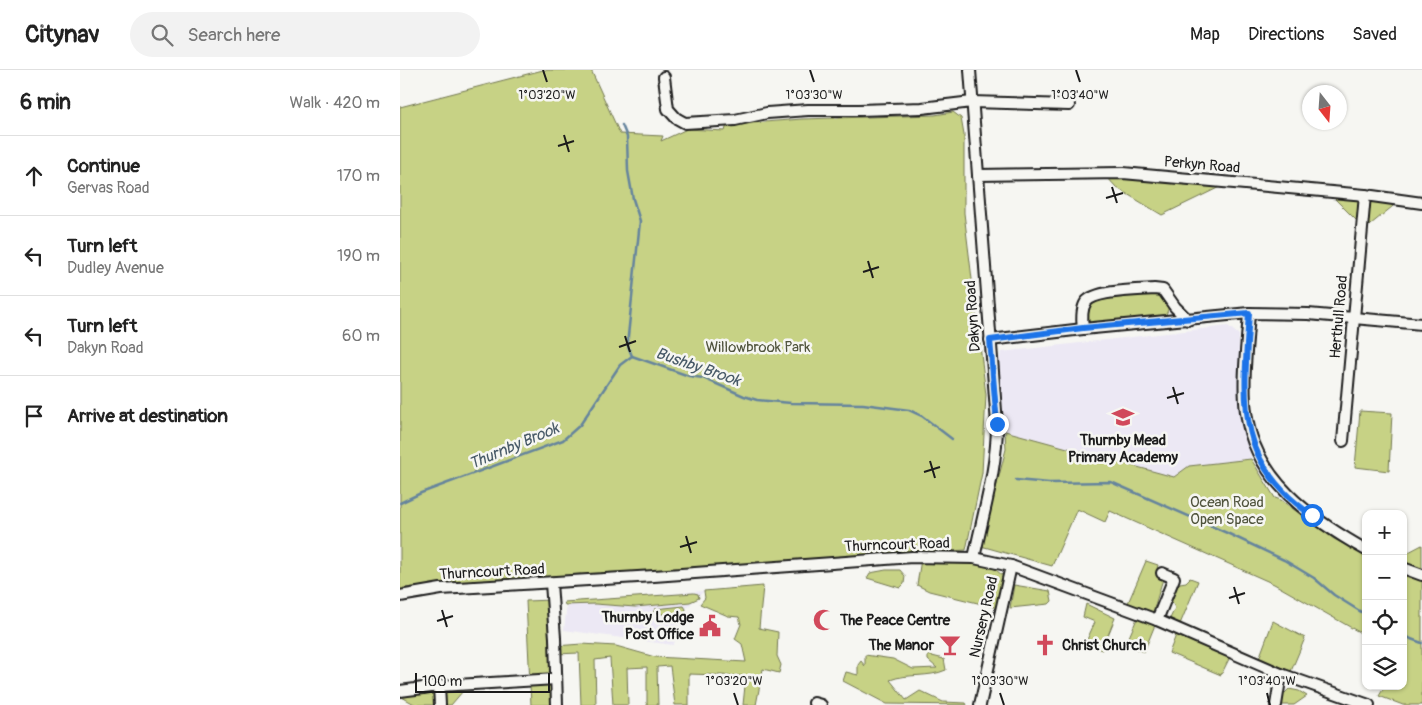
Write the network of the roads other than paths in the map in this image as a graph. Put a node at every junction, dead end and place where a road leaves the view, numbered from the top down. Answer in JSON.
{"nodes":[{"id":1,"x":970,"y":70,"type":"edge"},
{"id":2,"x":664,"y":77,"type":"dead end"},
{"id":3,"x":972,"y":102,"type":"junction"},
{"id":4,"x":1069,"y":106,"type":"dead end"},
{"id":5,"x":978,"y":175,"type":"junction"},
{"id":6,"x":1365,"y":195,"type":"junction"},
{"id":7,"x":1422,"y":203,"type":"edge"},
{"id":8,"x":1249,"y":313,"type":"junction"},
{"id":9,"x":1354,"y":317,"type":"junction"},
{"id":10,"x":1188,"y":320,"type":"junction"},
{"id":11,"x":1422,"y":324,"type":"edge"},
{"id":12,"x":1083,"y":328,"type":"junction"},
{"id":13,"x":990,"y":340,"type":"junction"},
{"id":14,"x":1343,"y":441,"type":"dead end"},
{"id":15,"x":1362,"y":548,"type":"edge"},
{"id":16,"x":974,"y":558,"type":"junction"},
{"id":17,"x":1011,"y":566,"type":"junction"},
{"id":18,"x":1407,"y":569,"type":"edge"},
{"id":19,"x":1162,"y":573,"type":"dead end"},
{"id":20,"x":1422,"y":575,"type":"edge"},
{"id":21,"x":551,"y":583,"type":"junction"},
{"id":22,"x":400,"y":596,"type":"edge"},
{"id":23,"x":1157,"y":620,"type":"junction"},
{"id":24,"x":1281,"y":674,"type":"junction"},
{"id":25,"x":556,"y":679,"type":"junction"},
{"id":26,"x":439,"y":686,"type":"junction"},
{"id":27,"x":400,"y":691,"type":"edge"},
{"id":28,"x":440,"y":705,"type":"edge"},
{"id":29,"x":557,"y":705,"type":"edge"},
{"id":30,"x":980,"y":705,"type":"edge"},
{"id":31,"x":1276,"y":705,"type":"edge"},
{"id":32,"x":1369,"y":705,"type":"edge"}],
"edges":[{"from":1,"to":3,"type":"street","name":"Dakyn Road"},
{"from":2,"to":3,"type":"street"},
{"from":3,"to":4,"type":"street"},
{"from":3,"to":5,"type":"street","name":"Dakyn Road"},
{"from":5,"to":6,"type":"street","name":"Perkyn Road"},
{"from":5,"to":13,"type":"street","name":"Dakyn Road"},
{"from":6,"to":7,"type":"street","name":"Perkyn Road"},
{"from":6,"to":9,"type":"street","name":"Herthull Road"},
{"from":8,"to":9,"type":"street"},
{"from":8,"to":10,"type":"street"},
{"from":8,"to":15,"type":"street"},
{"from":9,"to":11,"type":"street"},
{"from":9,"to":14,"type":"street","name":"Herthull Road"},
{"from":10,"to":12,"type":"street"},
{"from":10,"to":12,"type":"street"},
{"from":12,"to":13,"type":"street"},
{"from":13,"to":16,"type":"street","name":"Dakyn Road"},
{"from":16,"to":17,"type":"street","name":"Thurncourt Road"},
{"from":16,"to":21,"type":"street","name":"Thurncourt Road"},
{"from":17,"to":23,"type":"street","name":"Thurncourt Road"},
{"from":17,"to":30,"type":"street","name":"Nursery Road"},
{"from":18,"to":20,"type":"street"},
{"from":19,"to":23,"type":"street"},
{"from":21,"to":22,"type":"street","name":"Thurncourt Road"},
{"from":21,"to":25,"type":"street"},
{"from":23,"to":24,"type":"street","name":"Thurncourt Road"},
{"from":24,"to":31,"type":"street"},
{"from":24,"to":32,"type":"street","name":"Thurncourt Road"},
{"from":25,"to":26,"type":"street"},
{"from":25,"to":29,"type":"street"},
{"from":26,"to":27,"type":"street"},
{"from":26,"to":28,"type":"street"}]}
